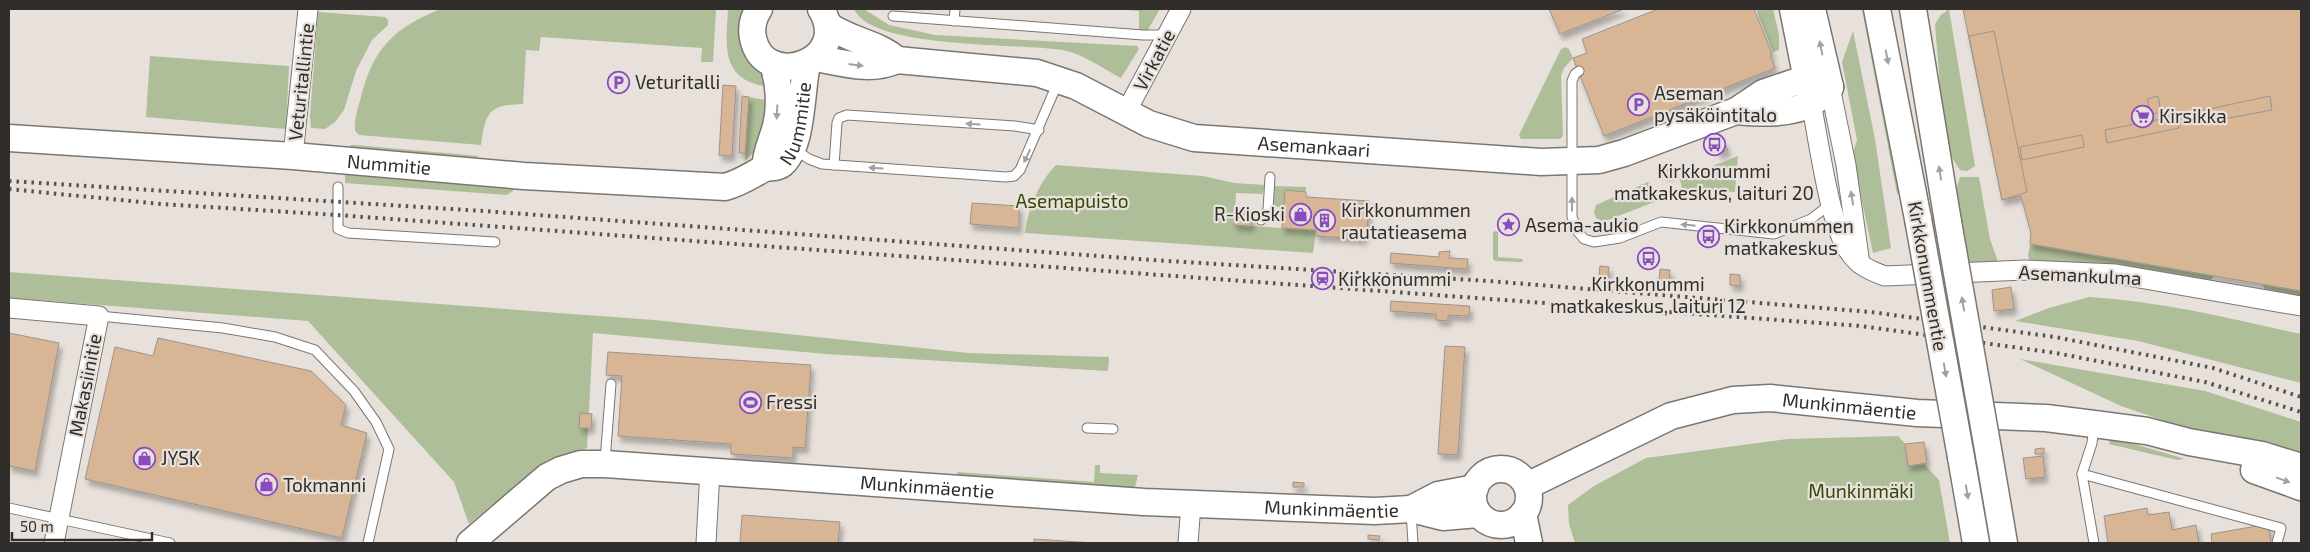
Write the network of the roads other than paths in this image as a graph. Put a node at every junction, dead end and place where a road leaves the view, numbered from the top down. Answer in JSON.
{"nodes":[{"id":1,"x":308,"y":9,"type":"edge"},
{"id":2,"x":759,"y":9,"type":"edge"},
{"id":3,"x":955,"y":9,"type":"edge"},
{"id":4,"x":1181,"y":9,"type":"edge"},
{"id":5,"x":1793,"y":9,"type":"edge"},
{"id":6,"x":1812,"y":9,"type":"edge"},
{"id":7,"x":1877,"y":9,"type":"edge"},
{"id":8,"x":1913,"y":9,"type":"edge"},
{"id":9,"x":893,"y":16,"type":"dead end"},
{"id":10,"x":824,"y":17,"type":"edge"},
{"id":11,"x":954,"y":20,"type":"junction"},
{"id":12,"x":1167,"y":35,"type":"junction"},
{"id":13,"x":897,"y":60,"type":"junction"},
{"id":14,"x":811,"y":61,"type":"junction"},
{"id":15,"x":773,"y":64,"type":"junction"},
{"id":16,"x":1578,"y":72,"type":"dead end"},
{"id":17,"x":1059,"y":79,"type":"junction"},
{"id":18,"x":1816,"y":89,"type":"junction"},
{"id":19,"x":1126,"y":112,"type":"junction"},
{"id":20,"x":1039,"y":130,"type":"junction"},
{"id":21,"x":9,"y":138,"type":"edge"},
{"id":22,"x":792,"y":148,"type":"junction"},
{"id":23,"x":293,"y":156,"type":"junction"},
{"id":24,"x":1573,"y":163,"type":"junction"},
{"id":25,"x":834,"y":165,"type":"junction"},
{"id":26,"x":765,"y":168,"type":"junction"},
{"id":27,"x":1270,"y":178,"type":"dead end"},
{"id":28,"x":338,"y":187,"type":"dead end"},
{"id":29,"x":1831,"y":199,"type":"junction"},
{"id":30,"x":1261,"y":220,"type":"dead end"},
{"id":31,"x":495,"y":242,"type":"dead end"},
{"id":32,"x":1860,"y":264,"type":"junction"},
{"id":33,"x":2301,"y":306,"type":"edge"},
{"id":34,"x":9,"y":308,"type":"edge"},
{"id":35,"x":99,"y":316,"type":"junction"},
{"id":36,"x":611,"y":384,"type":"dead end"},
{"id":37,"x":2094,"y":424,"type":"junction"},
{"id":38,"x":1087,"y":428,"type":"dead end"},
{"id":39,"x":1113,"y":429,"type":"dead end"},
{"id":40,"x":2189,"y":442,"type":"junction"},
{"id":41,"x":605,"y":464,"type":"junction"},
{"id":42,"x":2301,"y":467,"type":"edge"},
{"id":43,"x":710,"y":471,"type":"junction"},
{"id":44,"x":2082,"y":474,"type":"junction"},
{"id":45,"x":1527,"y":486,"type":"junction"},
{"id":46,"x":2301,"y":487,"type":"edge"},
{"id":47,"x":1475,"y":488,"type":"junction"},
{"id":48,"x":1191,"y":504,"type":"junction"},
{"id":49,"x":9,"y":508,"type":"edge"},
{"id":50,"x":1411,"y":510,"type":"junction"},
{"id":51,"x":1523,"y":514,"type":"junction"},
{"id":52,"x":59,"y":519,"type":"junction"},
{"id":53,"x":1492,"y":527,"type":"edge"},
{"id":54,"x":54,"y":543,"type":"edge"},
{"id":55,"x":170,"y":543,"type":"edge"},
{"id":56,"x":368,"y":543,"type":"edge"},
{"id":57,"x":470,"y":543,"type":"edge"},
{"id":58,"x":706,"y":543,"type":"edge"},
{"id":59,"x":1188,"y":543,"type":"edge"},
{"id":60,"x":1413,"y":543,"type":"edge"},
{"id":61,"x":1529,"y":543,"type":"edge"},
{"id":62,"x":1976,"y":543,"type":"edge"},
{"id":63,"x":2004,"y":543,"type":"edge"},
{"id":64,"x":2094,"y":543,"type":"edge"},
{"id":65,"x":2277,"y":543,"type":"edge"}],
"edges":[{"from":1,"to":23,"type":"street","name":"Veturitallintie"},
{"from":2,"to":15,"type":"street"},
{"from":3,"to":11,"type":"lane"},
{"from":4,"to":12,"type":"street","name":"Virkatie"},
{"from":5,"to":18,"type":"street"},
{"from":18,"to":6,"type":"street","one_way":true},
{"from":7,"to":62,"type":"street","name":"Kirkkonummentie","one_way":true,"bridge":true},
{"from":63,"to":8,"type":"street","name":"Kirkkonummentie","one_way":true,"bridge":true},
{"from":9,"to":11,"type":"lane"},
{"from":10,"to":13,"type":"street","name":"Asemankaari"},
{"from":10,"to":14,"type":"street","name":"Nummitie"},
{"from":11,"to":12,"type":"lane"},
{"from":12,"to":19,"type":"street","name":"Virkatie"},
{"from":14,"to":13,"type":"street","name":"Asemankaari","one_way":true},
{"from":13,"to":17,"type":"street","name":"Asemankaari"},
{"from":14,"to":15,"type":"street","name":"Asemankaari"},
{"from":14,"to":22,"type":"street","name":"Nummitie"},
{"from":15,"to":26,"type":"street","name":"Nummitie","one_way":true},
{"from":16,"to":24,"type":"lane"},
{"from":17,"to":19,"type":"street","name":"Asemankaari"},
{"from":17,"to":20,"type":"lane"},
{"from":18,"to":24,"type":"street","name":"Asemankaari"},
{"from":18,"to":29,"type":"street","name":"Asemankulma"},
{"from":32,"to":18,"type":"street","one_way":true},
{"from":19,"to":24,"type":"street","name":"Asemankaari"},
{"from":20,"to":25,"type":"lane","one_way":true},
{"from":20,"to":25,"type":"lane","one_way":true},
{"from":21,"to":23,"type":"street","name":"Nummitie"},
{"from":22,"to":25,"type":"lane"},
{"from":22,"to":26,"type":"street","name":"Nummitie"},
{"from":23,"to":26,"type":"street","name":"Nummitie"},
{"from":29,"to":24,"type":"lane","one_way":true},
{"from":27,"to":30,"type":"lane"},
{"from":28,"to":31,"type":"lane"},
{"from":29,"to":32,"type":"street","name":"Asemankulma"},
{"from":32,"to":33,"type":"street","name":"Asemankulma"},
{"from":34,"to":35,"type":"street","name":"Makasiinitie"},
{"from":35,"to":52,"type":"street","name":"Makasiinitie"},
{"from":35,"to":56,"type":"lane"},
{"from":36,"to":41,"type":"lane"},
{"from":37,"to":40,"type":"street","name":"Munkinmäentie"},
{"from":37,"to":44,"type":"lane"},
{"from":37,"to":45,"type":"street","name":"Munkinmäentie"},
{"from":38,"to":39,"type":"lane"},
{"from":40,"to":42,"type":"street","name":"Munkinmäentie"},
{"from":40,"to":46,"type":"street","name":"Munkinmäentie","one_way":true},
{"from":41,"to":43,"type":"street","name":"Munkinmäentie"},
{"from":41,"to":57,"type":"street","name":"Munkinmäentie"},
{"from":43,"to":48,"type":"street","name":"Munkinmäentie"},
{"from":43,"to":58,"type":"street"},
{"from":44,"to":64,"type":"lane"},
{"from":44,"to":65,"type":"lane"},
{"from":45,"to":47,"type":"street"},
{"from":45,"to":51,"type":"street"},
{"from":47,"to":50,"type":"street","name":"Munkinmäentie"},
{"from":47,"to":53,"type":"street"},
{"from":48,"to":50,"type":"street","name":"Munkinmäentie"},
{"from":48,"to":59,"type":"street"},
{"from":49,"to":52,"type":"lane"},
{"from":50,"to":53,"type":"street","name":"Munkinmäentie"},
{"from":50,"to":60,"type":"lane"},
{"from":51,"to":53,"type":"street"},
{"from":51,"to":61,"type":"street"},
{"from":52,"to":54,"type":"street","name":"Makasiinitie"},
{"from":52,"to":55,"type":"lane"}]}
